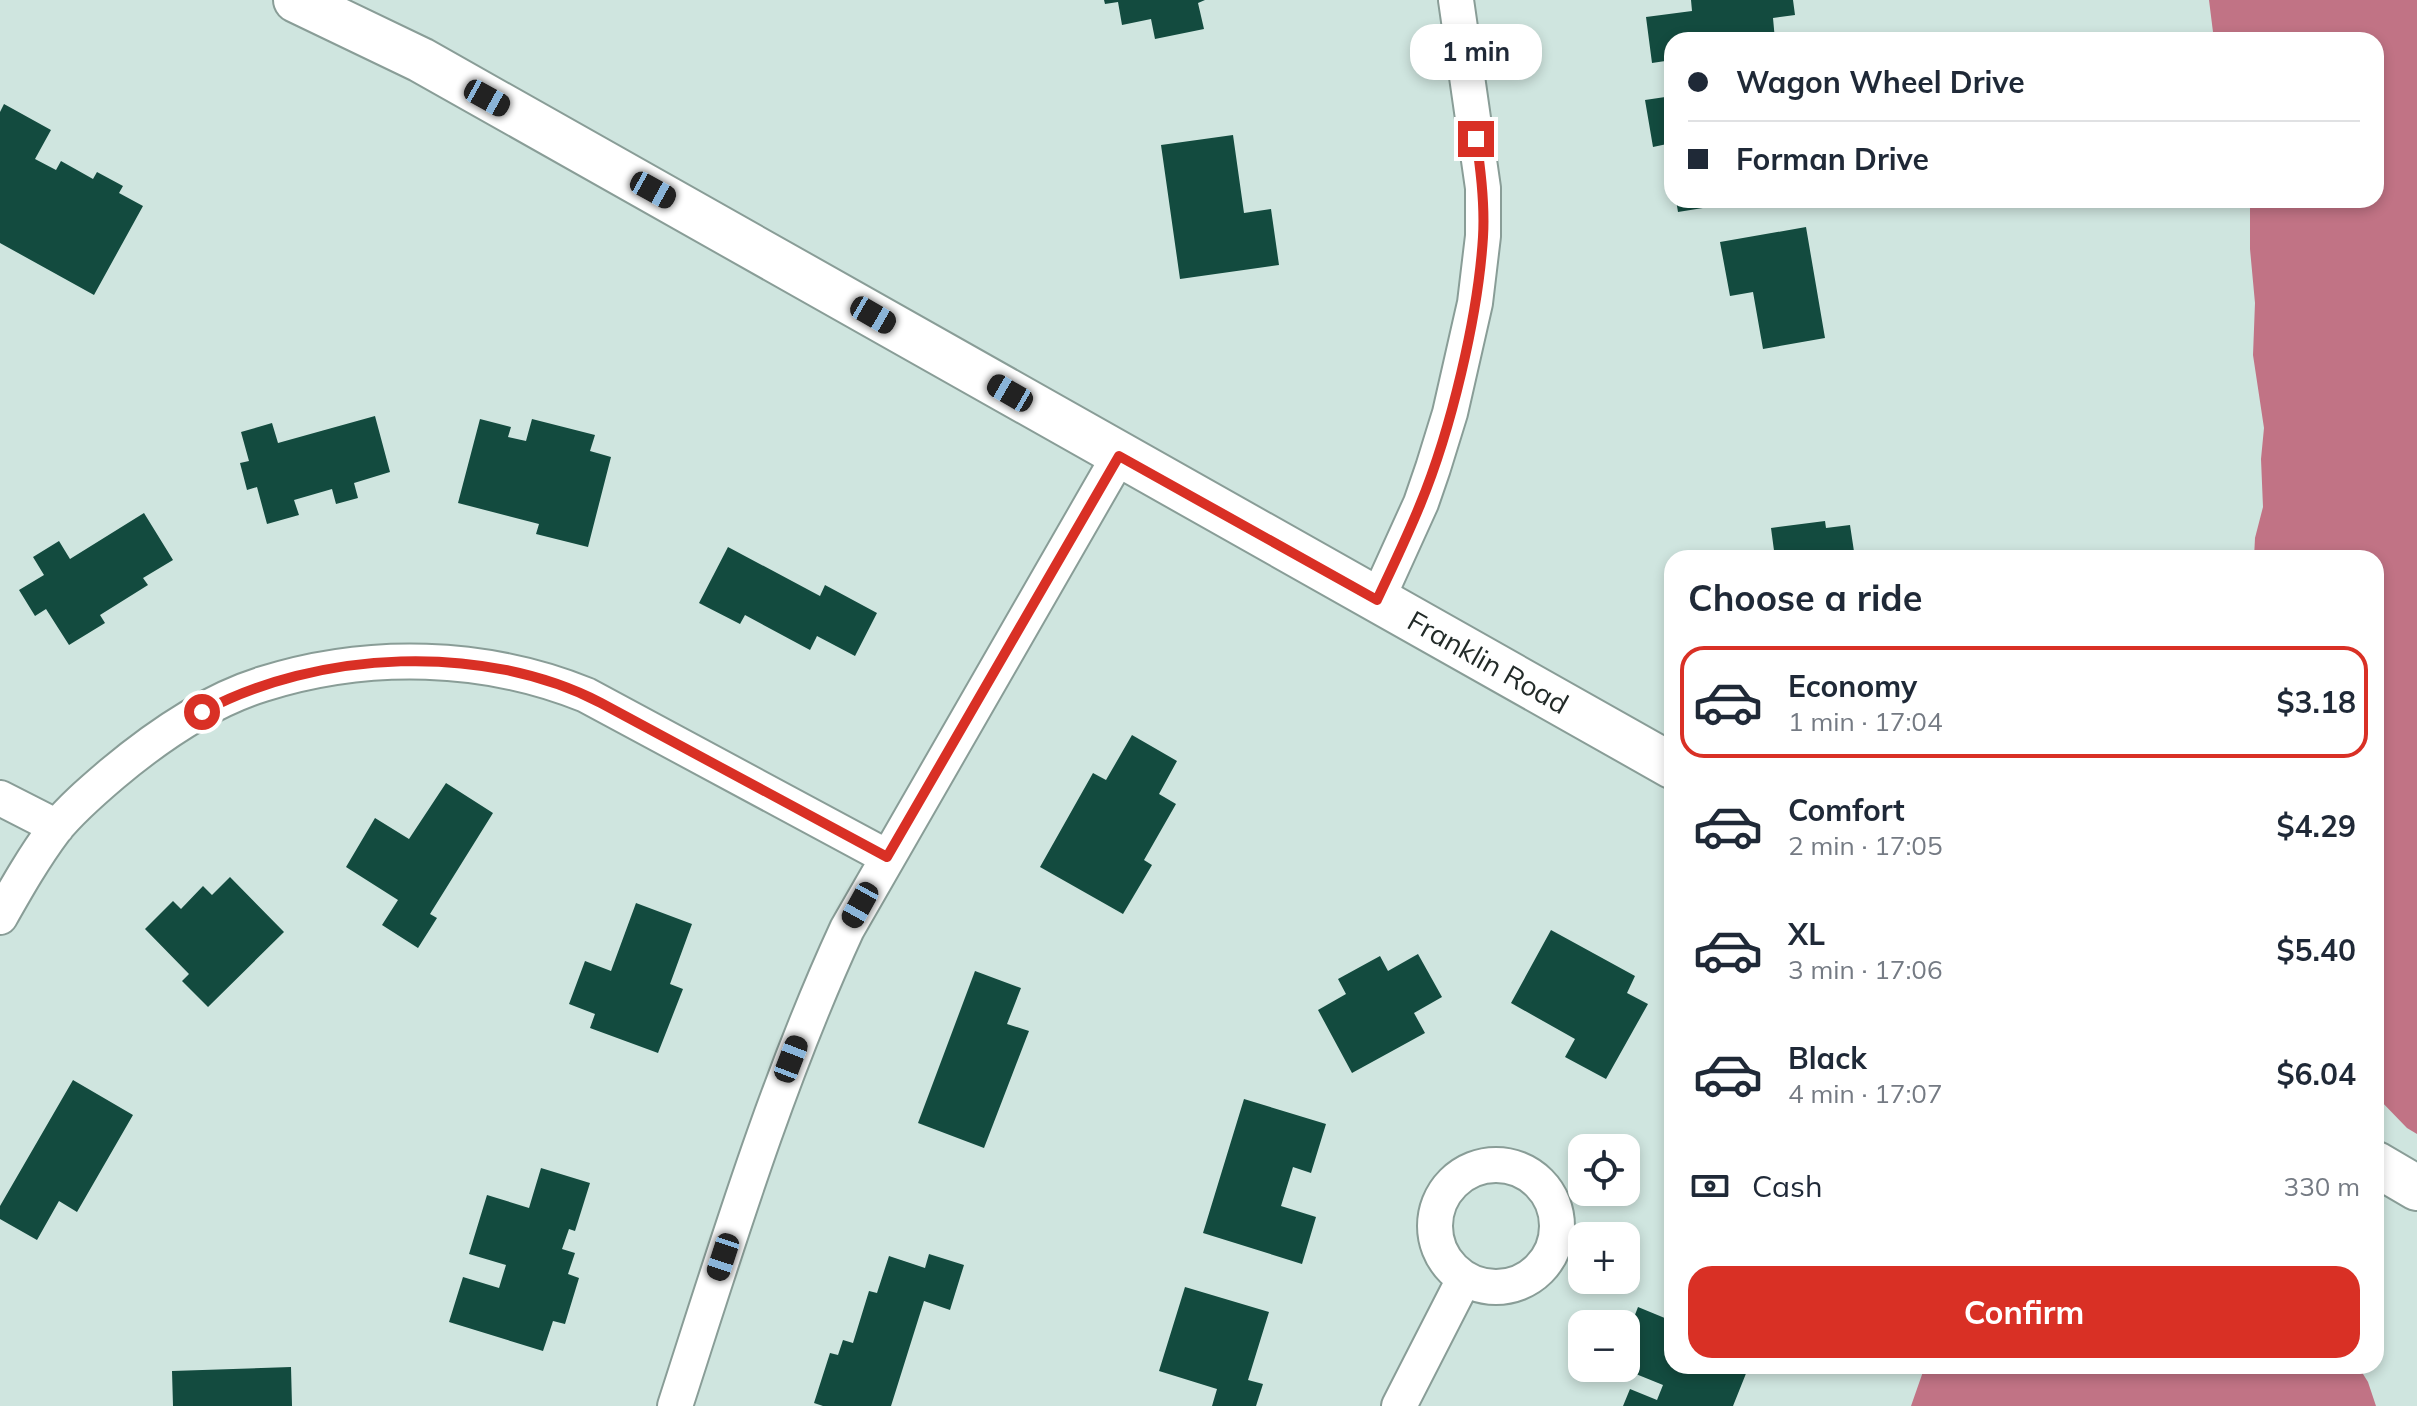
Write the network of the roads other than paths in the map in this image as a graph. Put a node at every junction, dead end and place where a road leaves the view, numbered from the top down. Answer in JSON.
{"nodes":[{"id":1,"x":296,"y":0,"type":"edge"},
{"id":2,"x":1456,"y":0,"type":"edge"},
{"id":3,"x":1119,"y":456,"type":"junction"},
{"id":4,"x":1377,"y":600,"type":"junction"},
{"id":5,"x":1664,"y":761,"type":"edge"},
{"id":6,"x":0,"y":798,"type":"edge"},
{"id":7,"x":57,"y":827,"type":"junction"},
{"id":8,"x":887,"y":857,"type":"junction"},
{"id":9,"x":0,"y":917,"type":"edge"},
{"id":10,"x":2384,"y":1169,"type":"edge"},
{"id":11,"x":2417,"y":1188,"type":"edge"},
{"id":12,"x":1464,"y":1279,"type":"dead end"},
{"id":13,"x":675,"y":1406,"type":"edge"},
{"id":14,"x":1399,"y":1406,"type":"edge"}],
"edges":[{"from":1,"to":3,"type":"street","name":"Franklin Road"},
{"from":2,"to":4,"type":"street"},
{"from":3,"to":4,"type":"street","name":"Franklin Road"},
{"from":3,"to":8,"type":"street"},
{"from":4,"to":5,"type":"street","name":"Franklin Road"},
{"from":6,"to":7,"type":"street"},
{"from":7,"to":8,"type":"street"},
{"from":7,"to":9,"type":"street"},
{"from":8,"to":13,"type":"street"},
{"from":10,"to":11,"type":"street"},
{"from":12,"to":14,"type":"street"}]}
